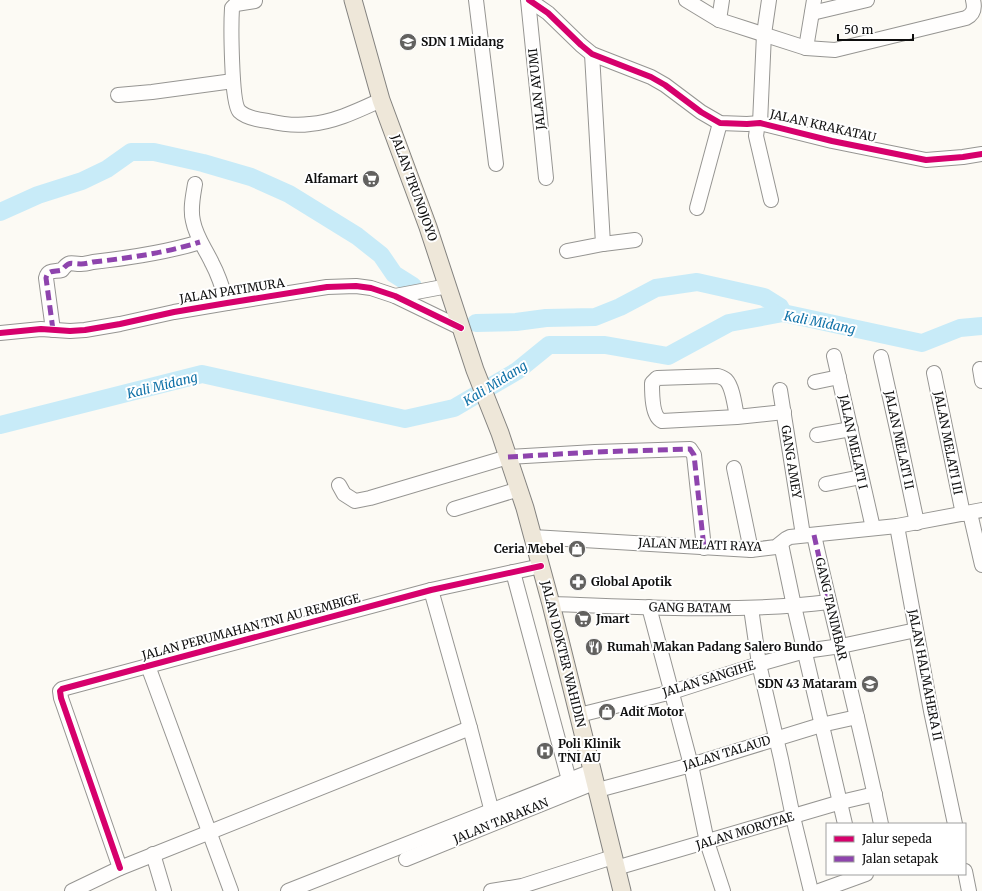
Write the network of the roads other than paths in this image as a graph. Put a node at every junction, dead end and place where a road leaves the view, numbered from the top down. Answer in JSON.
{"nodes":[{"id":1,"x":353,"y":0,"type":"edge"},
{"id":2,"x":476,"y":0,"type":"edge"},
{"id":3,"x":528,"y":0,"type":"edge"},
{"id":4,"x":686,"y":0,"type":"edge"},
{"id":5,"x":722,"y":0,"type":"edge"},
{"id":6,"x":769,"y":0,"type":"edge"},
{"id":7,"x":867,"y":0,"type":"edge"},
{"id":8,"x":973,"y":0,"type":"edge"},
{"id":9,"x":255,"y":1,"type":"dead end"},
{"id":10,"x":813,"y":7,"type":"edge"},
{"id":11,"x":719,"y":20,"type":"junction"},
{"id":12,"x":764,"y":34,"type":"junction"},
{"id":13,"x":806,"y":48,"type":"junction"},
{"id":14,"x":592,"y":54,"type":"junction"},
{"id":15,"x":233,"y":81,"type":"junction"},
{"id":16,"x":118,"y":95,"type":"dead end"},
{"id":17,"x":381,"y":100,"type":"junction"},
{"id":18,"x":720,"y":123,"type":"junction"},
{"id":19,"x":760,"y":123,"type":"junction"},
{"id":20,"x":982,"y":154,"type":"edge"},
{"id":21,"x":496,"y":164,"type":"dead end"},
{"id":22,"x":546,"y":178,"type":"dead end"},
{"id":23,"x":195,"y":184,"type":"dead end"},
{"id":24,"x":771,"y":200,"type":"dead end"},
{"id":25,"x":697,"y":208,"type":"dead end"},
{"id":26,"x":635,"y":240,"type":"dead end"},
{"id":27,"x":200,"y":242,"type":"junction"},
{"id":28,"x":603,"y":244,"type":"junction"},
{"id":29,"x":568,"y":251,"type":"dead end"},
{"id":30,"x":448,"y":286,"type":"junction"},
{"id":31,"x":396,"y":296,"type":"junction"},
{"id":32,"x":226,"y":303,"type":"junction"},
{"id":33,"x":461,"y":328,"type":"junction"},
{"id":34,"x":53,"y":330,"type":"junction"},
{"id":35,"x":0,"y":333,"type":"edge"},
{"id":36,"x":834,"y":356,"type":"dead end"},
{"id":37,"x":880,"y":357,"type":"dead end"},
{"id":38,"x":934,"y":373,"type":"dead end"},
{"id":39,"x":478,"y":376,"type":"joint"},
{"id":40,"x":839,"y":377,"type":"junction"},
{"id":41,"x":815,"y":382,"type":"dead end"},
{"id":42,"x":780,"y":390,"type":"dead end"},
{"id":43,"x":784,"y":412,"type":"junction"},
{"id":44,"x":737,"y":417,"type":"junction"},
{"id":45,"x":851,"y":429,"type":"junction"},
{"id":46,"x":817,"y":435,"type":"dead end"},
{"id":47,"x":508,"y":457,"type":"junction"},
{"id":48,"x":734,"y":468,"type":"dead end"},
{"id":49,"x":861,"y":478,"type":"junction"},
{"id":50,"x":826,"y":484,"type":"dead end"},
{"id":51,"x":339,"y":486,"type":"dead end"},
{"id":52,"x":519,"y":489,"type":"junction"},
{"id":53,"x":454,"y":509,"type":"dead end"},
{"id":54,"x":971,"y":512,"type":"edge"},
{"id":55,"x":917,"y":522,"type":"junction"},
{"id":56,"x":897,"y":526,"type":"junction"},
{"id":57,"x":873,"y":528,"type":"junction"},
{"id":58,"x":808,"y":535,"type":"junction"},
{"id":59,"x":533,"y":537,"type":"junction"},
{"id":60,"x":781,"y":544,"type":"junction"},
{"id":61,"x":704,"y":548,"type":"junction"},
{"id":62,"x":751,"y":550,"type":"junction"},
{"id":63,"x":982,"y":565,"type":"edge"},
{"id":64,"x":540,"y":566,"type":"junction"},
{"id":65,"x":513,"y":572,"type":"junction"},
{"id":66,"x":431,"y":590,"type":"junction"},
{"id":67,"x":828,"y":602,"type":"junction"},
{"id":68,"x":551,"y":604,"type":"junction"},
{"id":69,"x":794,"y":606,"type":"junction"},
{"id":70,"x":649,"y":607,"type":"junction"},
{"id":71,"x":751,"y":608,"type":"junction"},
{"id":72,"x":916,"y":630,"type":"junction"},
{"id":73,"x":840,"y":646,"type":"junction"},
{"id":74,"x":805,"y":651,"type":"junction"},
{"id":75,"x":759,"y":664,"type":"junction"},
{"id":76,"x":148,"y":666,"type":"junction"},
{"id":77,"x":672,"y":692,"type":"junction"},
{"id":78,"x":579,"y":715,"type":"junction"},
{"id":79,"x":857,"y":716,"type":"junction"},
{"id":80,"x":821,"y":725,"type":"junction"},
{"id":81,"x":470,"y":728,"type":"junction"},
{"id":82,"x":776,"y":738,"type":"junction"},
{"id":83,"x":691,"y":765,"type":"junction"},
{"id":84,"x":569,"y":780,"type":"junction"},
{"id":85,"x":595,"y":781,"type":"junction"},
{"id":86,"x":875,"y":794,"type":"junction"},
{"id":87,"x":840,"y":802,"type":"junction"},
{"id":88,"x":492,"y":812,"type":"junction"},
{"id":89,"x":793,"y":817,"type":"junction"},
{"id":90,"x":845,"y":823,"type":"edge"},
{"id":91,"x":881,"y":823,"type":"edge"},
{"id":92,"x":955,"y":823,"type":"edge"},
{"id":93,"x":209,"y":833,"type":"junction"},
{"id":94,"x":707,"y":842,"type":"junction"},
{"id":95,"x":152,"y":854,"type":"junction"},
{"id":96,"x":406,"y":859,"type":"dead end"},
{"id":97,"x":614,"y":863,"type":"junction"},
{"id":98,"x":120,"y":868,"type":"junction"},
{"id":99,"x":966,"y":875,"type":"edge"},
{"id":100,"x":860,"y":879,"type":"edge"},
{"id":101,"x":72,"y":891,"type":"edge"},
{"id":102,"x":164,"y":891,"type":"edge"},
{"id":103,"x":231,"y":891,"type":"edge"},
{"id":104,"x":288,"y":891,"type":"edge"},
{"id":105,"x":490,"y":891,"type":"edge"},
{"id":106,"x":622,"y":891,"type":"edge"},
{"id":107,"x":723,"y":891,"type":"edge"},
{"id":108,"x":811,"y":891,"type":"edge"},
{"id":109,"x":819,"y":891,"type":"edge"},
{"id":110,"x":969,"y":891,"type":"edge"}],
"edges":[{"from":1,"to":17,"type":"main road","name":"JALAN TRUNOJOYO"},
{"from":2,"to":21,"type":"street"},
{"from":3,"to":14,"type":"street","name":"JALAN KRAKATAU"},
{"from":3,"to":22,"type":"street","name":"JALAN AYUMI"},
{"from":4,"to":11,"type":"street"},
{"from":5,"to":11,"type":"street"},
{"from":6,"to":12,"type":"street"},
{"from":7,"to":10,"type":"street"},
{"from":8,"to":13,"type":"street"},
{"from":9,"to":15,"type":"street"},
{"from":10,"to":13,"type":"street"},
{"from":11,"to":12,"type":"street"},
{"from":12,"to":13,"type":"street"},
{"from":12,"to":19,"type":"street"},
{"from":14,"to":18,"type":"street","name":"JALAN KRAKATAU"},
{"from":14,"to":28,"type":"street"},
{"from":15,"to":16,"type":"street"},
{"from":15,"to":17,"type":"street"},
{"from":17,"to":30,"type":"main road","name":"JALAN TRUNOJOYO"},
{"from":18,"to":19,"type":"street","name":"JALAN KRAKATAU"},
{"from":18,"to":25,"type":"street"},
{"from":19,"to":20,"type":"street","name":"JALAN KRAKATAU"},
{"from":19,"to":24,"type":"street"},
{"from":23,"to":27,"type":"street"},
{"from":26,"to":28,"type":"street"},
{"from":27,"to":32,"type":"street"},
{"from":27,"to":34,"type":"street"},
{"from":28,"to":29,"type":"street"},
{"from":30,"to":31,"type":"street"},
{"from":30,"to":33,"type":"main road","name":"JALAN TRUNOJOYO"},
{"from":31,"to":32,"type":"street","name":"JALAN PATIMURA"},
{"from":31,"to":33,"type":"street","name":"JALAN PATIMURA"},
{"from":32,"to":34,"type":"street","name":"JALAN PATIMURA"},
{"from":33,"to":39,"type":"main road","name":"JALAN TRUNOJOYO"},
{"from":34,"to":35,"type":"street","name":"JALAN PATIMURA"},
{"from":36,"to":40,"type":"street","name":"JALAN MELATI I"},
{"from":37,"to":55,"type":"street","name":"JALAN MELATI II"},
{"from":38,"to":54,"type":"street","name":"JALAN MELATI III"},
{"from":39,"to":47,"type":"main road","name":"JALAN DOKTER WAHIDIN"},
{"from":40,"to":41,"type":"street"},
{"from":40,"to":45,"type":"street","name":"JALAN MELATI I"},
{"from":42,"to":43,"type":"street","name":"GANG AMEY"},
{"from":43,"to":44,"type":"street"},
{"from":43,"to":58,"type":"street","name":"GANG AMEY"},
{"from":44,"to":44,"type":"street"},
{"from":45,"to":46,"type":"street"},
{"from":45,"to":49,"type":"street","name":"JALAN MELATI I"},
{"from":47,"to":51,"type":"street"},
{"from":47,"to":52,"type":"main road","name":"JALAN DOKTER WAHIDIN"},
{"from":47,"to":61,"type":"street"},
{"from":48,"to":62,"type":"street"},
{"from":49,"to":50,"type":"street"},
{"from":49,"to":57,"type":"street","name":"JALAN MELATI I"},
{"from":52,"to":53,"type":"street"},
{"from":52,"to":59,"type":"main road","name":"JALAN DOKTER WAHIDIN"},
{"from":54,"to":55,"type":"street","name":"JALAN MELATI RAYA"},
{"from":54,"to":63,"type":"street","name":"JALAN MELATI III"},
{"from":55,"to":56,"type":"street","name":"JALAN MELATI RAYA"},
{"from":56,"to":57,"type":"street","name":"JALAN MELATI RAYA"},
{"from":56,"to":72,"type":"street","name":"JALAN HALMAHERA II"},
{"from":57,"to":58,"type":"street","name":"JALAN MELATI RAYA"},
{"from":58,"to":60,"type":"street","name":"JALAN MELATI RAYA"},
{"from":58,"to":67,"type":"street","name":"GANG TANIMBAR"},
{"from":59,"to":61,"type":"street","name":"JALAN MELATI RAYA"},
{"from":59,"to":64,"type":"main road","name":"JALAN DOKTER WAHIDIN"},
{"from":60,"to":62,"type":"street","name":"JALAN MELATI RAYA"},
{"from":60,"to":69,"type":"street"},
{"from":61,"to":62,"type":"street","name":"JALAN MELATI RAYA"},
{"from":64,"to":65,"type":"street","name":"JALAN PERUMAHAN TNI AU REMBIGE"},
{"from":64,"to":68,"type":"main road","name":"JALAN DOKTER WAHIDIN"},
{"from":65,"to":66,"type":"street","name":"JALAN PERUMAHAN TNI AU REMBIGE"},
{"from":65,"to":84,"type":"street"},
{"from":66,"to":76,"type":"street","name":"JALAN PERUMAHAN TNI AU REMBIGE"},
{"from":66,"to":81,"type":"street"},
{"from":67,"to":69,"type":"street","name":"GANG BATAM"},
{"from":67,"to":73,"type":"street","name":"GANG TANIMBAR"},
{"from":68,"to":70,"type":"street","name":"GANG BATAM"},
{"from":68,"to":78,"type":"main road","name":"JALAN DOKTER WAHIDIN"},
{"from":69,"to":71,"type":"street","name":"GANG BATAM"},
{"from":69,"to":74,"type":"street"},
{"from":70,"to":71,"type":"street","name":"GANG BATAM"},
{"from":70,"to":77,"type":"street"},
{"from":71,"to":75,"type":"street"},
{"from":72,"to":73,"type":"street","name":"JALAN SANGIHE"},
{"from":72,"to":92,"type":"street","name":"JALAN HALMAHERA II"},
{"from":73,"to":74,"type":"street","name":"JALAN SANGIHE"},
{"from":73,"to":79,"type":"street","name":"GANG TANIMBAR"},
{"from":74,"to":75,"type":"street","name":"JALAN SANGIHE"},
{"from":74,"to":80,"type":"street"},
{"from":75,"to":77,"type":"street","name":"JALAN SANGIHE"},
{"from":75,"to":82,"type":"street"},
{"from":76,"to":93,"type":"street"},
{"from":76,"to":98,"type":"street","name":"JALAN PERUMAHAN TNI AU REMBIGE"},
{"from":77,"to":78,"type":"street","name":"JALAN SANGIHE"},
{"from":77,"to":83,"type":"street"},
{"from":78,"to":85,"type":"main road","name":"JALAN DOKTER WAHIDIN"},
{"from":79,"to":80,"type":"street","name":"JALAN TALAUD"},
{"from":79,"to":86,"type":"street","name":"GANG TANIMBAR"},
{"from":80,"to":82,"type":"street","name":"JALAN TALAUD"},
{"from":80,"to":87,"type":"street"},
{"from":81,"to":88,"type":"street"},
{"from":81,"to":93,"type":"street"},
{"from":82,"to":83,"type":"street","name":"JALAN TALAUD"},
{"from":82,"to":89,"type":"street"},
{"from":83,"to":85,"type":"street","name":"JALAN TALAUD"},
{"from":83,"to":94,"type":"street"},
{"from":84,"to":85,"type":"street"},
{"from":84,"to":88,"type":"street"},
{"from":85,"to":96,"type":"street","name":"JALAN TARAKAN"},
{"from":85,"to":97,"type":"main road","name":"JALAN DOKTER WAHIDIN"},
{"from":86,"to":87,"type":"street","name":"JALAN MOROTAE"},
{"from":86,"to":91,"type":"street","name":"GANG TANIMBAR"},
{"from":87,"to":89,"type":"street","name":"JALAN MOROTAE"},
{"from":87,"to":90,"type":"street"},
{"from":88,"to":104,"type":"street"},
{"from":89,"to":94,"type":"street","name":"JALAN MOROTAE"},
{"from":89,"to":108,"type":"street"},
{"from":93,"to":95,"type":"street"},
{"from":93,"to":103,"type":"street"},
{"from":94,"to":97,"type":"street","name":"JALAN MOROTAE"},
{"from":94,"to":107,"type":"street"},
{"from":95,"to":98,"type":"street"},
{"from":95,"to":102,"type":"street"},
{"from":97,"to":105,"type":"street","name":"JALAN MOROTAE"},
{"from":97,"to":106,"type":"main road","name":"JALAN DOKTER WAHIDIN"},
{"from":98,"to":101,"type":"street"},
{"from":99,"to":110,"type":"street"},
{"from":100,"to":109,"type":"street"}]}
